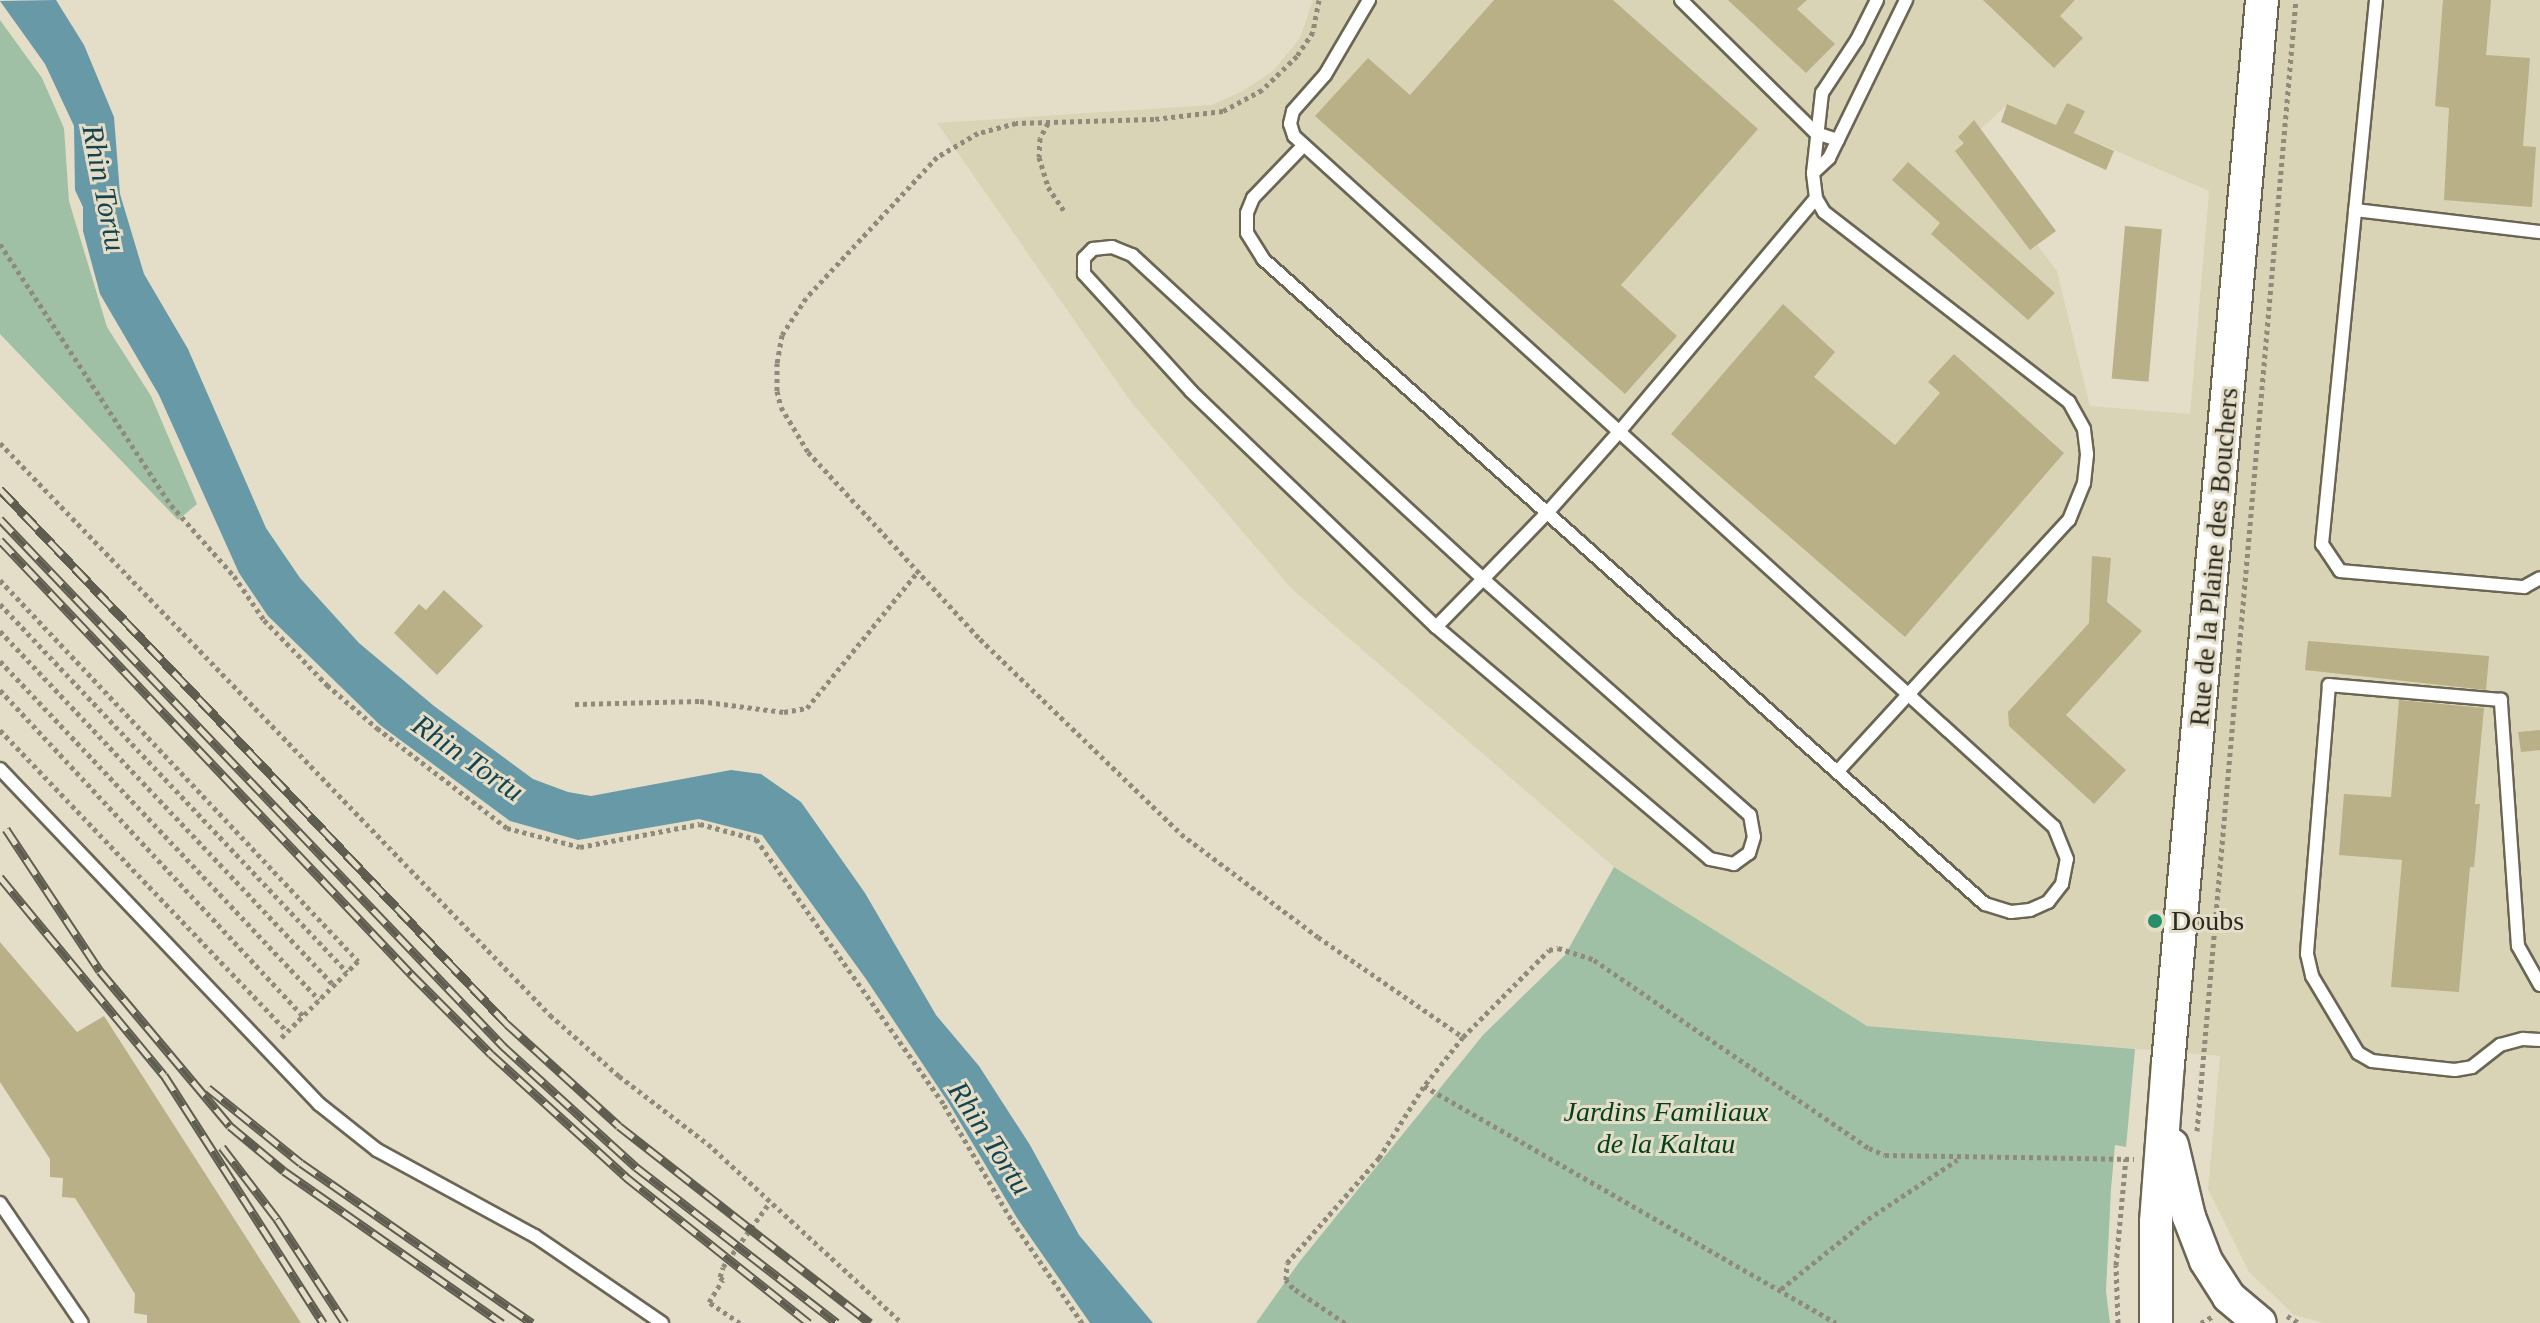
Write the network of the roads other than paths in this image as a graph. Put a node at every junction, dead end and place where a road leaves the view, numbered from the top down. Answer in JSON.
{"nodes":[{"id":1,"x":1369,"y":0,"type":"edge"},
{"id":2,"x":1681,"y":0,"type":"edge"},
{"id":3,"x":1877,"y":0,"type":"edge"},
{"id":4,"x":1906,"y":0,"type":"edge"},
{"id":5,"x":2262,"y":0,"type":"edge"},
{"id":6,"x":2376,"y":0,"type":"edge"},
{"id":7,"x":1816,"y":133,"type":"junction"},
{"id":8,"x":1838,"y":140,"type":"junction"},
{"id":9,"x":1303,"y":146,"type":"junction"},
{"id":10,"x":1813,"y":173,"type":"junction"},
{"id":11,"x":1816,"y":198,"type":"junction"},
{"id":12,"x":2355,"y":210,"type":"junction"},
{"id":13,"x":2540,"y":232,"type":"edge"},
{"id":14,"x":1619,"y":432,"type":"junction"},
{"id":15,"x":1547,"y":513,"type":"junction"},
{"id":16,"x":2540,"y":578,"type":"edge"},
{"id":17,"x":1483,"y":579,"type":"junction"},
{"id":18,"x":1436,"y":627,"type":"junction"},
{"id":19,"x":1907,"y":694,"type":"junction"},
{"id":20,"x":0,"y":769,"type":"edge"},
{"id":21,"x":1837,"y":772,"type":"junction"},
{"id":22,"x":2540,"y":985,"type":"edge"},
{"id":23,"x":2540,"y":1040,"type":"edge"},
{"id":24,"x":2165,"y":1114,"type":"junction"},
{"id":25,"x":0,"y":1203,"type":"edge"},
{"id":26,"x":2269,"y":1317,"type":"edge"},
{"id":27,"x":82,"y":1323,"type":"edge"},
{"id":28,"x":662,"y":1323,"type":"edge"},
{"id":29,"x":2156,"y":1323,"type":"edge"}],
"edges":[{"from":1,"to":9,"type":"lane"},
{"from":2,"to":7,"type":"lane"},
{"from":3,"to":7,"type":"lane"},
{"from":4,"to":8,"type":"lane"},
{"from":5,"to":24,"type":"street","name":"Rue de la Plaine des Bouchers"},
{"from":6,"to":12,"type":"lane"},
{"from":7,"to":8,"type":"lane"},
{"from":7,"to":10,"type":"lane"},
{"from":8,"to":10,"type":"lane"},
{"from":9,"to":14,"type":"lane"},
{"from":9,"to":15,"type":"lane"},
{"from":10,"to":11,"type":"lane"},
{"from":11,"to":14,"type":"lane"},
{"from":11,"to":19,"type":"lane"},
{"from":12,"to":13,"type":"lane"},
{"from":12,"to":16,"type":"lane"},
{"from":14,"to":15,"type":"lane"},
{"from":14,"to":19,"type":"lane"},
{"from":15,"to":17,"type":"lane"},
{"from":15,"to":21,"type":"lane"},
{"from":17,"to":18,"type":"lane"},
{"from":17,"to":18,"type":"lane"},
{"from":17,"to":18,"type":"lane"},
{"from":19,"to":21,"type":"lane"},
{"from":19,"to":21,"type":"lane"},
{"from":20,"to":28,"type":"lane"},
{"from":22,"to":23,"type":"lane"},
{"from":24,"to":26,"type":"street","name":"Rue de la Plaine des Bouchers"},
{"from":24,"to":29,"type":"street","name":"Rue de la Plaine des Bouchers"},
{"from":25,"to":27,"type":"lane"}]}
